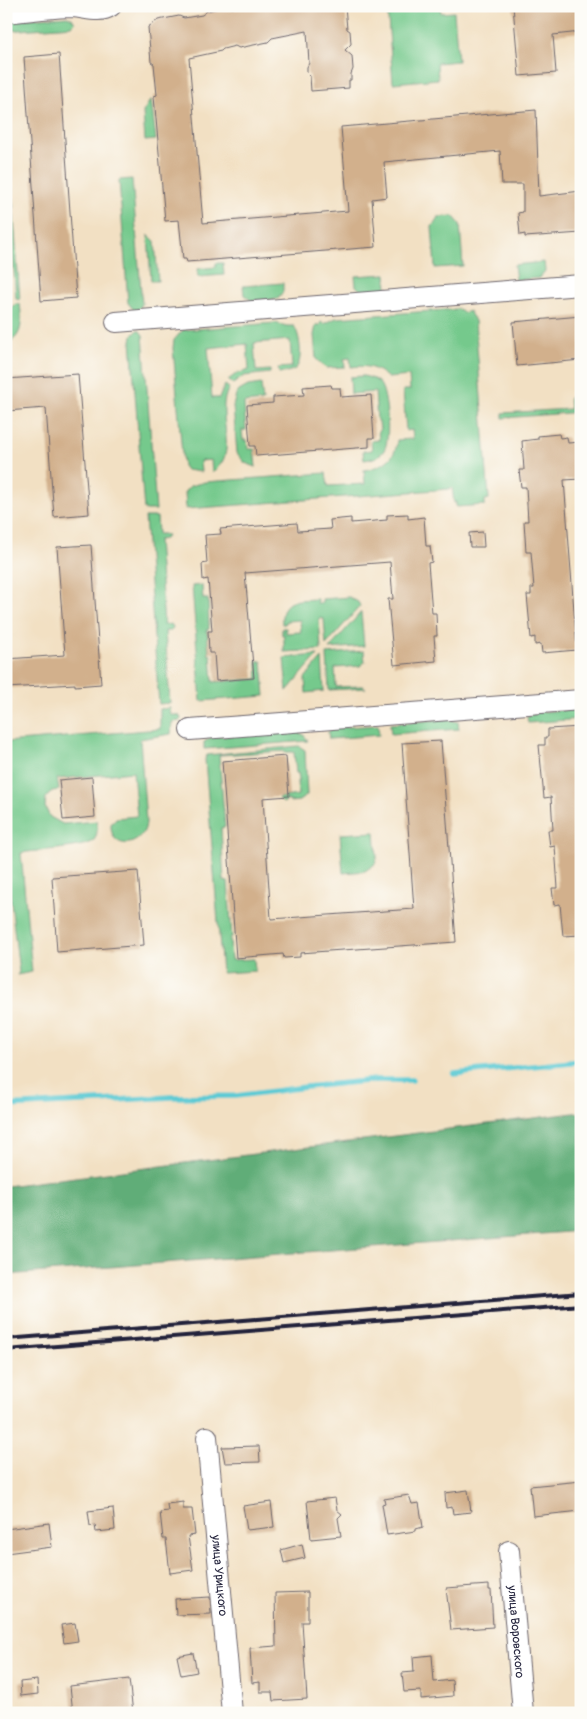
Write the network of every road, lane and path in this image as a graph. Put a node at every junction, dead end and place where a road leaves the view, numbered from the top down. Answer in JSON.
{"nodes":[{"id":1,"x":112,"y":6,"type":"edge"},
{"id":2,"x":6,"y":13,"type":"edge"},
{"id":3,"x":581,"y":286,"type":"edge"},
{"id":4,"x":116,"y":322,"type":"dead end"},
{"id":5,"x":581,"y":700,"type":"edge"},
{"id":6,"x":190,"y":730,"type":"dead end"},
{"id":7,"x":207,"y":1437,"type":"dead end"},
{"id":8,"x":509,"y":1551,"type":"dead end"},
{"id":9,"x":232,"y":1713,"type":"edge"},
{"id":10,"x":523,"y":1713,"type":"edge"}],
"edges":[{"from":1,"to":2,"type":"street"},
{"from":3,"to":4,"type":"street"},
{"from":5,"to":6,"type":"street"},
{"from":7,"to":9,"type":"street","name":"улица Урицкого"},
{"from":8,"to":10,"type":"street","name":"улица Воровского"}]}
